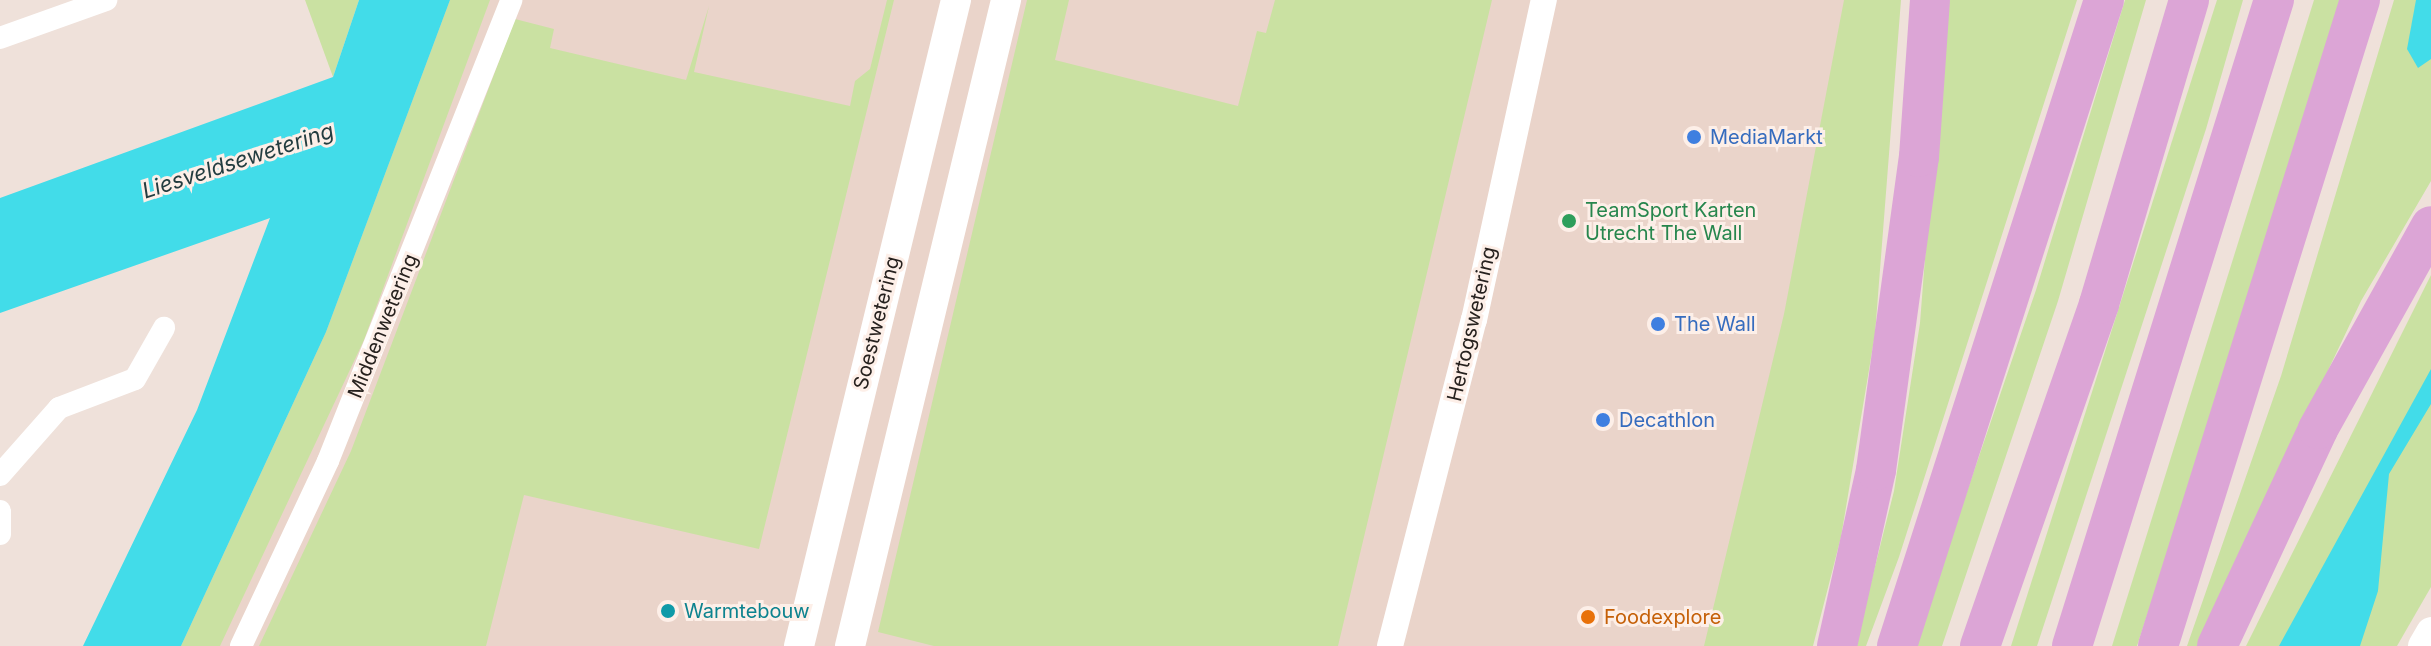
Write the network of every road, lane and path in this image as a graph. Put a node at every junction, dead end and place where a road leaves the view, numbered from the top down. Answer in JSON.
{"nodes":[{"id":1,"x":106,"y":0,"type":"edge"},
{"id":2,"x":511,"y":0,"type":"edge"},
{"id":3,"x":956,"y":0,"type":"edge"},
{"id":4,"x":1006,"y":0,"type":"edge"},
{"id":5,"x":1544,"y":0,"type":"edge"},
{"id":6,"x":1930,"y":0,"type":"edge"},
{"id":7,"x":2104,"y":0,"type":"edge"},
{"id":8,"x":2189,"y":0,"type":"edge"},
{"id":9,"x":2274,"y":0,"type":"edge"},
{"id":10,"x":2360,"y":0,"type":"edge"},
{"id":11,"x":78,"y":5,"type":"edge"},
{"id":12,"x":0,"y":38,"type":"edge"},
{"id":13,"x":2431,"y":226,"type":"edge"},
{"id":14,"x":164,"y":328,"type":"dead end"},
{"id":15,"x":0,"y":475,"type":"edge"},
{"id":16,"x":0,"y":511,"type":"edge"},
{"id":17,"x":0,"y":534,"type":"edge"},
{"id":18,"x":2431,"y":632,"type":"edge"},
{"id":19,"x":241,"y":646,"type":"edge"},
{"id":20,"x":799,"y":646,"type":"edge"},
{"id":21,"x":850,"y":646,"type":"edge"},
{"id":22,"x":1390,"y":646,"type":"edge"},
{"id":23,"x":1837,"y":646,"type":"edge"},
{"id":24,"x":1897,"y":646,"type":"edge"},
{"id":25,"x":1980,"y":646,"type":"edge"},
{"id":26,"x":2072,"y":646,"type":"edge"},
{"id":27,"x":2158,"y":646,"type":"edge"},
{"id":28,"x":2217,"y":646,"type":"edge"},
{"id":29,"x":2423,"y":646,"type":"edge"}],
"edges":[{"from":1,"to":11,"type":"street"},
{"from":2,"to":19,"type":"street","name":"Middenwetering"},
{"from":3,"to":20,"type":"main road","name":"Soestwetering"},
{"from":4,"to":21,"type":"main road"},
{"from":5,"to":22,"type":"street","name":"Hertogswetering"},
{"from":6,"to":23,"type":"highway"},
{"from":7,"to":24,"type":"highway"},
{"from":8,"to":25,"type":"highway"},
{"from":9,"to":26,"type":"highway"},
{"from":10,"to":27,"type":"highway"},
{"from":11,"to":12,"type":"street"},
{"from":13,"to":28,"type":"highway"},
{"from":14,"to":15,"type":"street"},
{"from":16,"to":17,"type":"street"},
{"from":18,"to":29,"type":"main road"}]}
